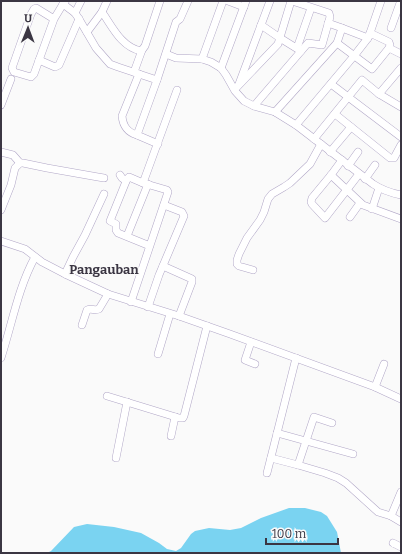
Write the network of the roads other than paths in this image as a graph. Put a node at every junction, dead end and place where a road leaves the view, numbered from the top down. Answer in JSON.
{"nodes":[{"id":1,"x":81,"y":1,"type":"edge"},
{"id":2,"x":107,"y":1,"type":"edge"},
{"id":3,"x":160,"y":1,"type":"edge"},
{"id":4,"x":188,"y":1,"type":"edge"},
{"id":5,"x":223,"y":1,"type":"edge"},
{"id":6,"x":228,"y":1,"type":"edge"},
{"id":7,"x":270,"y":1,"type":"edge"},
{"id":8,"x":292,"y":1,"type":"edge"},
{"id":9,"x":381,"y":1,"type":"edge"},
{"id":10,"x":399,"y":2,"type":"edge"},
{"id":11,"x":64,"y":3,"type":"edge"},
{"id":12,"x":245,"y":4,"type":"edge"},
{"id":13,"x":312,"y":8,"type":"junction"},
{"id":14,"x":102,"y":12,"type":"junction"},
{"id":15,"x":77,"y":16,"type":"junction"},
{"id":16,"x":54,"y":19,"type":"junction"},
{"id":17,"x":328,"y":23,"type":"junction"},
{"id":18,"x":261,"y":25,"type":"junction"},
{"id":19,"x":342,"y":28,"type":"junction"},
{"id":20,"x":391,"y":28,"type":"dead end"},
{"id":21,"x":87,"y":32,"type":"junction"},
{"id":22,"x":369,"y":35,"type":"junction"},
{"id":23,"x":280,"y":38,"type":"junction"},
{"id":24,"x":301,"y":39,"type":"junction"},
{"id":25,"x":308,"y":43,"type":"junction"},
{"id":26,"x":337,"y":43,"type":"junction"},
{"id":27,"x":322,"y":45,"type":"junction"},
{"id":28,"x":389,"y":48,"type":"junction"},
{"id":29,"x":142,"y":50,"type":"junction"},
{"id":30,"x":299,"y":50,"type":"junction"},
{"id":31,"x":330,"y":51,"type":"junction"},
{"id":32,"x":166,"y":54,"type":"junction"},
{"id":33,"x":401,"y":54,"type":"edge"},
{"id":34,"x":354,"y":56,"type":"junction"},
{"id":35,"x":202,"y":59,"type":"junction"},
{"id":36,"x":39,"y":60,"type":"junction"},
{"id":37,"x":221,"y":68,"type":"junction"},
{"id":38,"x":401,"y":68,"type":"edge"},
{"id":39,"x":372,"y":69,"type":"junction"},
{"id":40,"x":136,"y":73,"type":"junction"},
{"id":41,"x":11,"y":79,"type":"dead end"},
{"id":42,"x":157,"y":80,"type":"junction"},
{"id":43,"x":362,"y":80,"type":"junction"},
{"id":44,"x":331,"y":84,"type":"junction"},
{"id":45,"x":236,"y":89,"type":"junction"},
{"id":46,"x":177,"y":90,"type":"dead end"},
{"id":47,"x":379,"y":94,"type":"junction"},
{"id":48,"x":348,"y":98,"type":"junction"},
{"id":49,"x":400,"y":104,"type":"edge"},
{"id":50,"x":1,"y":105,"type":"edge"},
{"id":51,"x":254,"y":106,"type":"junction"},
{"id":52,"x":275,"y":112,"type":"junction"},
{"id":53,"x":335,"y":114,"type":"junction"},
{"id":54,"x":296,"y":125,"type":"junction"},
{"id":55,"x":351,"y":127,"type":"junction"},
{"id":56,"x":137,"y":135,"type":"junction"},
{"id":57,"x":401,"y":137,"type":"edge"},
{"id":58,"x":314,"y":139,"type":"junction"},
{"id":59,"x":158,"y":144,"type":"junction"},
{"id":60,"x":320,"y":144,"type":"junction"},
{"id":61,"x":401,"y":146,"type":"edge"},
{"id":62,"x":1,"y":152,"type":"edge"},
{"id":63,"x":330,"y":152,"type":"junction"},
{"id":64,"x":358,"y":152,"type":"dead end"},
{"id":65,"x":342,"y":160,"type":"junction"},
{"id":66,"x":20,"y":163,"type":"junction"},
{"id":67,"x":375,"y":165,"type":"dead end"},
{"id":68,"x":348,"y":166,"type":"junction"},
{"id":69,"x":120,"y":175,"type":"dead end"},
{"id":70,"x":331,"y":175,"type":"junction"},
{"id":71,"x":362,"y":176,"type":"junction"},
{"id":72,"x":104,"y":178,"type":"dead end"},
{"id":73,"x":126,"y":181,"type":"junction"},
{"id":74,"x":145,"y":183,"type":"junction"},
{"id":75,"x":379,"y":188,"type":"junction"},
{"id":76,"x":346,"y":190,"type":"junction"},
{"id":77,"x":104,"y":194,"type":"dead end"},
{"id":78,"x":401,"y":195,"type":"edge"},
{"id":79,"x":360,"y":203,"type":"junction"},
{"id":80,"x":164,"y":204,"type":"junction"},
{"id":81,"x":372,"y":208,"type":"junction"},
{"id":82,"x":1,"y":210,"type":"edge"},
{"id":83,"x":350,"y":217,"type":"dead end"},
{"id":84,"x":401,"y":219,"type":"edge"},
{"id":85,"x":127,"y":236,"type":"junction"},
{"id":86,"x":1,"y":241,"type":"edge"},
{"id":87,"x":150,"y":246,"type":"junction"},
{"id":88,"x":35,"y":257,"type":"junction"},
{"id":89,"x":163,"y":266,"type":"junction"},
{"id":90,"x":253,"y":270,"type":"dead end"},
{"id":91,"x":65,"y":274,"type":"junction"},
{"id":92,"x":108,"y":294,"type":"junction"},
{"id":93,"x":131,"y":302,"type":"junction"},
{"id":94,"x":148,"y":307,"type":"junction"},
{"id":95,"x":170,"y":314,"type":"junction"},
{"id":96,"x":179,"y":316,"type":"junction"},
{"id":97,"x":82,"y":325,"type":"dead end"},
{"id":98,"x":207,"y":326,"type":"junction"},
{"id":99,"x":251,"y":342,"type":"junction"},
{"id":100,"x":158,"y":354,"type":"dead end"},
{"id":101,"x":1,"y":358,"type":"edge"},
{"id":102,"x":296,"y":358,"type":"junction"},
{"id":103,"x":255,"y":364,"type":"dead end"},
{"id":104,"x":384,"y":364,"type":"dead end"},
{"id":105,"x":375,"y":387,"type":"junction"},
{"id":106,"x":107,"y":396,"type":"dead end"},
{"id":107,"x":401,"y":399,"type":"edge"},
{"id":108,"x":127,"y":402,"type":"junction"},
{"id":109,"x":176,"y":417,"type":"junction"},
{"id":110,"x":332,"y":423,"type":"dead end"},
{"id":111,"x":277,"y":433,"type":"junction"},
{"id":112,"x":171,"y":436,"type":"dead end"},
{"id":113,"x":306,"y":441,"type":"junction"},
{"id":114,"x":353,"y":454,"type":"dead end"},
{"id":115,"x":116,"y":458,"type":"dead end"},
{"id":116,"x":271,"y":458,"type":"junction"},
{"id":117,"x":298,"y":465,"type":"junction"},
{"id":118,"x":267,"y":473,"type":"dead end"},
{"id":119,"x":400,"y":495,"type":"edge"},
{"id":120,"x":391,"y":516,"type":"junction"},
{"id":121,"x":401,"y":522,"type":"edge"},
{"id":122,"x":393,"y":543,"type":"dead end"},
{"id":123,"x":401,"y":547,"type":"edge"}],
"edges":[{"from":1,"to":15,"type":"street"},
{"from":2,"to":14,"type":"street"},
{"from":3,"to":29,"type":"street"},
{"from":4,"to":32,"type":"street"},
{"from":5,"to":35,"type":"street"},
{"from":6,"to":12,"type":"street"},
{"from":7,"to":18,"type":"street"},
{"from":8,"to":13,"type":"street"},
{"from":8,"to":23,"type":"street"},
{"from":9,"to":22,"type":"street"},
{"from":10,"to":20,"type":"street"},
{"from":11,"to":15,"type":"street"},
{"from":11,"to":16,"type":"street"},
{"from":12,"to":37,"type":"street"},
{"from":13,"to":17,"type":"street"},
{"from":13,"to":24,"type":"street"},
{"from":14,"to":21,"type":"street"},
{"from":14,"to":29,"type":"street"},
{"from":15,"to":21,"type":"street"},
{"from":15,"to":36,"type":"street"},
{"from":16,"to":36,"type":"street"},
{"from":16,"to":36,"type":"street"},
{"from":17,"to":19,"type":"street"},
{"from":17,"to":27,"type":"street"},
{"from":18,"to":23,"type":"street"},
{"from":18,"to":45,"type":"street"},
{"from":19,"to":22,"type":"street"},
{"from":19,"to":26,"type":"street"},
{"from":21,"to":40,"type":"street"},
{"from":22,"to":28,"type":"street"},
{"from":22,"to":34,"type":"street"},
{"from":23,"to":30,"type":"street"},
{"from":23,"to":45,"type":"street"},
{"from":24,"to":25,"type":"street"},
{"from":24,"to":30,"type":"street"},
{"from":25,"to":27,"type":"street"},
{"from":25,"to":30,"type":"street"},
{"from":26,"to":31,"type":"street"},
{"from":26,"to":34,"type":"street"},
{"from":27,"to":31,"type":"street"},
{"from":28,"to":33,"type":"street"},
{"from":28,"to":39,"type":"street"},
{"from":29,"to":40,"type":"street"},
{"from":30,"to":51,"type":"street"},
{"from":31,"to":52,"type":"street"},
{"from":32,"to":35,"type":"street"},
{"from":32,"to":42,"type":"street"},
{"from":34,"to":39,"type":"street"},
{"from":34,"to":44,"type":"street"},
{"from":35,"to":37,"type":"street"},
{"from":37,"to":45,"type":"street"},
{"from":38,"to":47,"type":"street"},
{"from":39,"to":43,"type":"street"},
{"from":40,"to":42,"type":"street"},
{"from":40,"to":56,"type":"street"},
{"from":41,"to":50,"type":"street"},
{"from":42,"to":56,"type":"street"},
{"from":43,"to":47,"type":"street"},
{"from":43,"to":48,"type":"street"},
{"from":44,"to":48,"type":"street"},
{"from":44,"to":54,"type":"street"},
{"from":45,"to":51,"type":"street"},
{"from":46,"to":59,"type":"street"},
{"from":47,"to":49,"type":"street"},
{"from":48,"to":53,"type":"street"},
{"from":48,"to":57,"type":"street"},
{"from":51,"to":52,"type":"street"},
{"from":52,"to":54,"type":"street"},
{"from":53,"to":55,"type":"street"},
{"from":53,"to":58,"type":"street"},
{"from":54,"to":58,"type":"street"},
{"from":55,"to":61,"type":"street"},
{"from":55,"to":63,"type":"street"},
{"from":56,"to":59,"type":"street"},
{"from":58,"to":60,"type":"street"},
{"from":59,"to":74,"type":"street"},
{"from":60,"to":63,"type":"street"},
{"from":60,"to":90,"type":"street"},
{"from":62,"to":66,"type":"street"},
{"from":63,"to":65,"type":"street"},
{"from":64,"to":68,"type":"street"},
{"from":65,"to":68,"type":"street"},
{"from":65,"to":70,"type":"street"},
{"from":66,"to":72,"type":"street"},
{"from":66,"to":82,"type":"street"},
{"from":67,"to":71,"type":"street"},
{"from":68,"to":71,"type":"street"},
{"from":69,"to":73,"type":"street"},
{"from":70,"to":76,"type":"street"},
{"from":70,"to":76,"type":"street"},
{"from":71,"to":75,"type":"street"},
{"from":71,"to":76,"type":"street"},
{"from":73,"to":74,"type":"street"},
{"from":73,"to":85,"type":"street"},
{"from":74,"to":80,"type":"street"},
{"from":74,"to":85,"type":"street"},
{"from":75,"to":78,"type":"street"},
{"from":75,"to":81,"type":"street"},
{"from":76,"to":79,"type":"street"},
{"from":77,"to":91,"type":"street"},
{"from":79,"to":81,"type":"street"},
{"from":79,"to":83,"type":"street"},
{"from":80,"to":87,"type":"street"},
{"from":80,"to":89,"type":"street"},
{"from":81,"to":84,"type":"street"},
{"from":85,"to":87,"type":"street"},
{"from":86,"to":88,"type":"street"},
{"from":87,"to":93,"type":"street"},
{"from":88,"to":91,"type":"street"},
{"from":88,"to":101,"type":"street"},
{"from":89,"to":94,"type":"street"},
{"from":89,"to":96,"type":"street"},
{"from":91,"to":92,"type":"street"},
{"from":92,"to":93,"type":"street"},
{"from":92,"to":97,"type":"street"},
{"from":93,"to":94,"type":"street"},
{"from":94,"to":95,"type":"street"},
{"from":95,"to":96,"type":"street"},
{"from":95,"to":100,"type":"street"},
{"from":96,"to":98,"type":"street"},
{"from":98,"to":99,"type":"street"},
{"from":98,"to":109,"type":"street"},
{"from":99,"to":102,"type":"street"},
{"from":99,"to":103,"type":"street"},
{"from":102,"to":105,"type":"street"},
{"from":102,"to":111,"type":"street"},
{"from":104,"to":105,"type":"street"},
{"from":105,"to":107,"type":"street"},
{"from":106,"to":108,"type":"street"},
{"from":108,"to":109,"type":"street"},
{"from":108,"to":115,"type":"street"},
{"from":109,"to":112,"type":"street"},
{"from":110,"to":113,"type":"street"},
{"from":111,"to":113,"type":"street"},
{"from":111,"to":116,"type":"street"},
{"from":113,"to":114,"type":"street"},
{"from":113,"to":117,"type":"street"},
{"from":116,"to":117,"type":"street"},
{"from":116,"to":118,"type":"street"},
{"from":117,"to":120,"type":"street"},
{"from":119,"to":120,"type":"street"},
{"from":120,"to":121,"type":"street"},
{"from":122,"to":123,"type":"street"}]}
